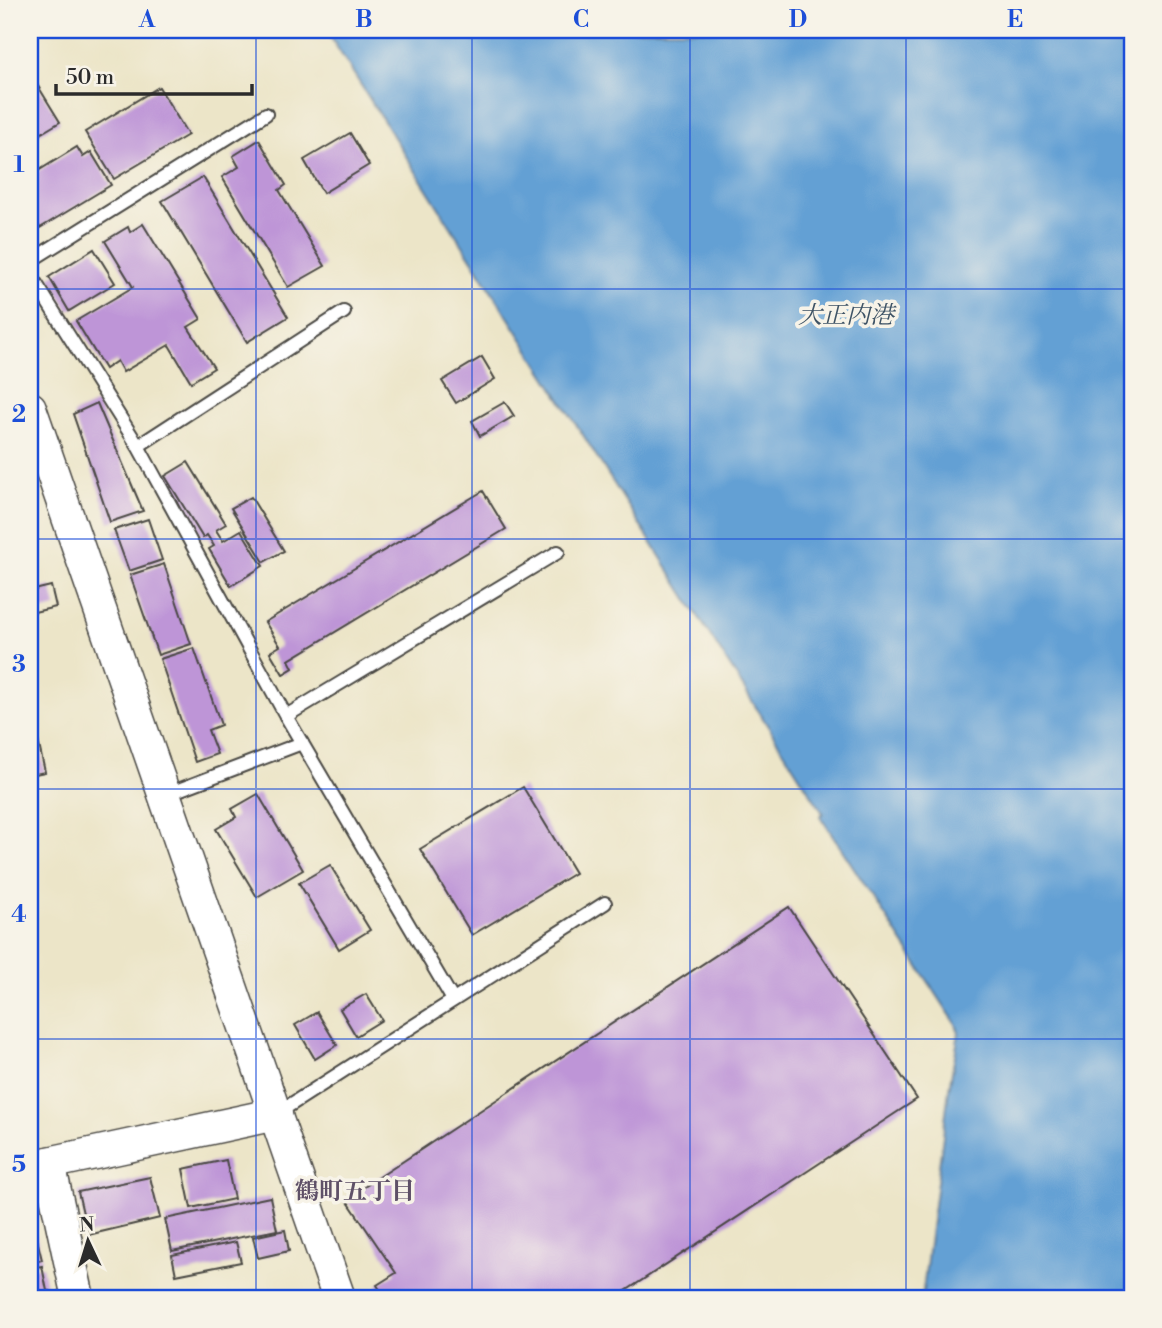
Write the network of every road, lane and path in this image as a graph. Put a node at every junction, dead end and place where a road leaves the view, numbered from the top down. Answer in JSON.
{"nodes":[{"id":1,"x":266,"y":114,"type":"dead end"},
{"id":2,"x":30,"y":261,"type":"edge"},
{"id":3,"x":30,"y":274,"type":"edge"},
{"id":4,"x":344,"y":312,"type":"dead end"},
{"id":5,"x":30,"y":408,"type":"edge"},
{"id":6,"x":138,"y":446,"type":"junction"},
{"id":7,"x":558,"y":552,"type":"dead end"},
{"id":8,"x":286,"y":716,"type":"junction"},
{"id":9,"x":302,"y":743,"type":"junction"},
{"id":10,"x":165,"y":796,"type":"junction"},
{"id":11,"x":605,"y":903,"type":"dead end"},
{"id":12,"x":453,"y":1000,"type":"junction"},
{"id":13,"x":276,"y":1114,"type":"junction"},
{"id":14,"x":39,"y":1165,"type":"edge"},
{"id":15,"x":78,"y":1298,"type":"edge"},
{"id":16,"x":339,"y":1298,"type":"edge"}],
"edges":[{"from":1,"to":2,"type":"lane"},
{"from":3,"to":6,"type":"lane"},
{"from":4,"to":6,"type":"lane"},
{"from":5,"to":10,"type":"street"},
{"from":6,"to":8,"type":"lane"},
{"from":7,"to":8,"type":"lane"},
{"from":8,"to":9,"type":"lane"},
{"from":9,"to":10,"type":"lane"},
{"from":9,"to":12,"type":"lane"},
{"from":10,"to":13,"type":"street"},
{"from":11,"to":12,"type":"lane"},
{"from":12,"to":13,"type":"lane"},
{"from":13,"to":14,"type":"street"},
{"from":13,"to":16,"type":"street"},
{"from":14,"to":15,"type":"street"}]}
